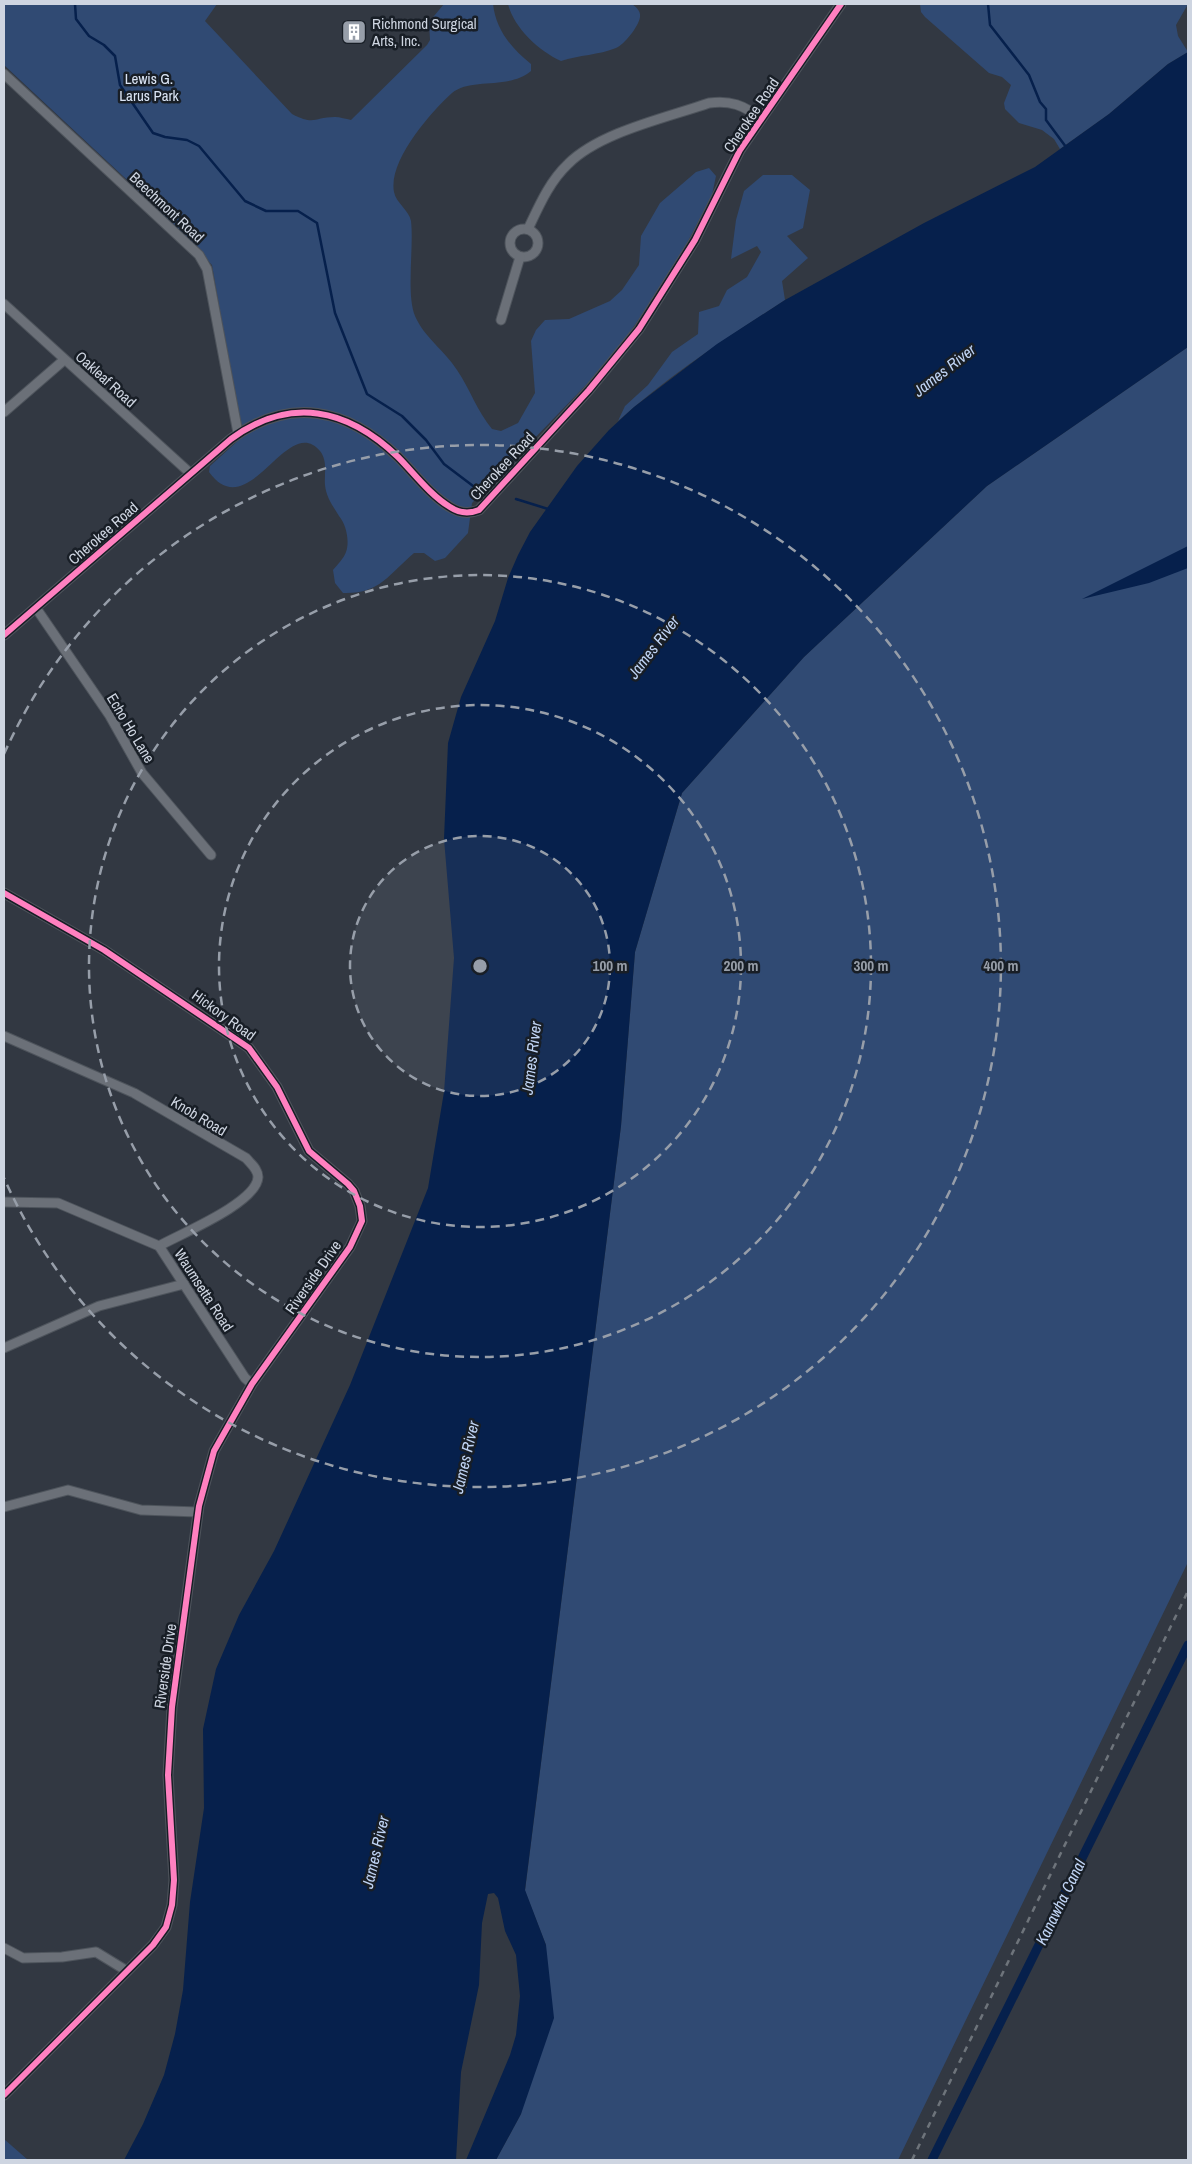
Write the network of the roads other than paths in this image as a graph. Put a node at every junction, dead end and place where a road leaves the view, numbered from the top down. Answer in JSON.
{"nodes":[{"id":1,"x":841,"y":4,"type":"edge"},
{"id":2,"x":4,"y":74,"type":"edge"},
{"id":3,"x":761,"y":119,"type":"junction"},
{"id":4,"x":528,"y":229,"type":"junction"},
{"id":5,"x":520,"y":257,"type":"junction"},
{"id":6,"x":4,"y":304,"type":"edge"},
{"id":7,"x":501,"y":320,"type":"dead end"},
{"id":8,"x":64,"y":360,"type":"junction"},
{"id":9,"x":4,"y":412,"type":"edge"},
{"id":10,"x":238,"y":434,"type":"junction"},
{"id":11,"x":190,"y":473,"type":"junction"},
{"id":12,"x":36,"y":608,"type":"junction"},
{"id":13,"x":4,"y":635,"type":"edge"},
{"id":14,"x":211,"y":856,"type":"dead end"},
{"id":15,"x":4,"y":893,"type":"edge"},
{"id":16,"x":4,"y":1036,"type":"edge"},
{"id":17,"x":4,"y":1202,"type":"edge"},
{"id":18,"x":362,"y":1221,"type":"joint"},
{"id":19,"x":159,"y":1246,"type":"junction"},
{"id":20,"x":184,"y":1284,"type":"junction"},
{"id":21,"x":4,"y":1348,"type":"edge"},
{"id":22,"x":252,"y":1384,"type":"junction"},
{"id":23,"x":4,"y":1507,"type":"edge"},
{"id":24,"x":198,"y":1512,"type":"junction"},
{"id":25,"x":4,"y":1948,"type":"edge"},
{"id":26,"x":127,"y":1971,"type":"junction"},
{"id":27,"x":4,"y":2095,"type":"edge"}],
"edges":[{"from":1,"to":3,"type":"street","name":"Cherokee Road"},
{"from":2,"to":10,"type":"street","name":"Beechmont Road"},
{"from":3,"to":4,"type":"street"},
{"from":3,"to":10,"type":"street","name":"Cherokee Road"},
{"from":4,"to":5,"type":"street"},
{"from":4,"to":5,"type":"street"},
{"from":5,"to":7,"type":"street"},
{"from":6,"to":8,"type":"street","name":"Oakleaf Road"},
{"from":8,"to":9,"type":"street"},
{"from":8,"to":11,"type":"street","name":"Oakleaf Road"},
{"from":10,"to":11,"type":"street","name":"Cherokee Road"},
{"from":11,"to":12,"type":"street","name":"Cherokee Road"},
{"from":12,"to":13,"type":"street","name":"Cherokee Road"},
{"from":12,"to":14,"type":"street","name":"Echo Ho Lane"},
{"from":15,"to":18,"type":"street","name":"Hickory Road"},
{"from":16,"to":19,"type":"street","name":"Knob Road"},
{"from":17,"to":19,"type":"street","name":"Waumsetta Road"},
{"from":18,"to":22,"type":"street","name":"Riverside Drive"},
{"from":19,"to":20,"type":"street","name":"Waumsetta Road"},
{"from":20,"to":21,"type":"street"},
{"from":20,"to":22,"type":"street","name":"Waumsetta Road"},
{"from":22,"to":24,"type":"street","name":"Riverside Drive"},
{"from":23,"to":24,"type":"street"},
{"from":24,"to":26,"type":"street","name":"Riverside Drive"},
{"from":25,"to":26,"type":"street"},
{"from":26,"to":27,"type":"street","name":"Riverside Drive"}]}
